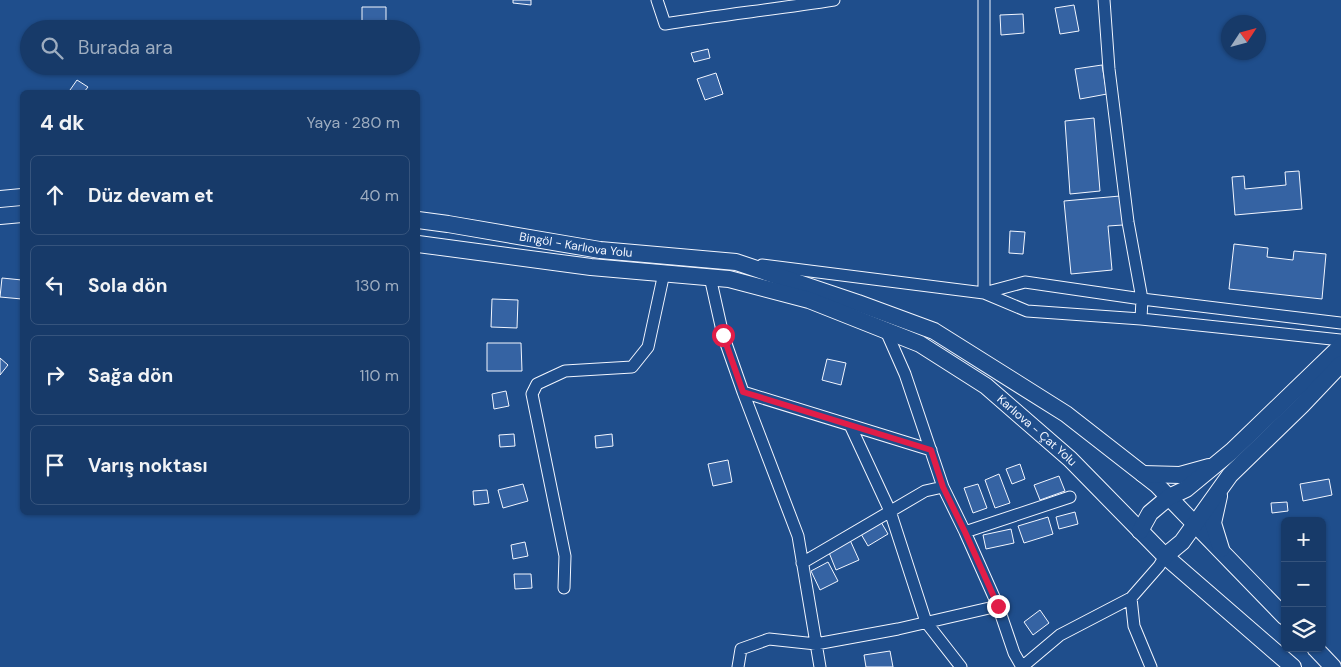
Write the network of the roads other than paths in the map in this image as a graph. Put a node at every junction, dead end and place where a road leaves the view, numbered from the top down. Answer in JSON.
{"nodes":[{"id":1,"x":657,"y":0,"type":"edge"},
{"id":2,"x":834,"y":0,"type":"edge"},
{"id":3,"x":984,"y":0,"type":"edge"},
{"id":4,"x":1104,"y":0,"type":"edge"},
{"id":5,"x":20,"y":197,"type":"edge"},
{"id":6,"x":0,"y":199,"type":"edge"},
{"id":7,"x":20,"y":214,"type":"edge"},
{"id":8,"x":0,"y":216,"type":"edge"},
{"id":9,"x":420,"y":218,"type":"edge"},
{"id":10,"x":420,"y":244,"type":"edge"},
{"id":11,"x":736,"y":262,"type":"junction"},
{"id":12,"x":664,"y":273,"type":"junction"},
{"id":13,"x":710,"y":277,"type":"junction"},
{"id":14,"x":729,"y":279,"type":"joint"},
{"id":15,"x":984,"y":293,"type":"junction"},
{"id":16,"x":1142,"y":299,"type":"junction"},
{"id":17,"x":1141,"y":319,"type":"junction"},
{"id":18,"x":1341,"y":323,"type":"edge"},
{"id":19,"x":886,"y":330,"type":"junction"},
{"id":20,"x":1341,"y":340,"type":"edge"},
{"id":21,"x":1341,"y":346,"type":"edge"},
{"id":22,"x":1341,"y":364,"type":"edge"},
{"id":23,"x":743,"y":392,"type":"junction"},
{"id":24,"x":850,"y":425,"type":"junction"},
{"id":25,"x":931,"y":450,"type":"junction"},
{"id":26,"x":1216,"y":465,"type":"junction"},
{"id":27,"x":1143,"y":474,"type":"junction"},
{"id":28,"x":943,"y":487,"type":"junction"},
{"id":29,"x":1221,"y":488,"type":"junction"},
{"id":30,"x":1070,"y":497,"type":"dead end"},
{"id":31,"x":1169,"y":497,"type":"junction"},
{"id":32,"x":890,"y":511,"type":"junction"},
{"id":33,"x":1196,"y":524,"type":"junction"},
{"id":34,"x":1140,"y":530,"type":"junction"},
{"id":35,"x":965,"y":532,"type":"junction"},
{"id":36,"x":1222,"y":552,"type":"junction"},
{"id":37,"x":1165,"y":556,"type":"junction"},
{"id":38,"x":802,"y":563,"type":"junction"},
{"id":39,"x":564,"y":588,"type":"dead end"},
{"id":40,"x":1131,"y":598,"type":"junction"},
{"id":41,"x":998,"y":606,"type":"junction"},
{"id":42,"x":1281,"y":613,"type":"edge"},
{"id":43,"x":926,"y":622,"type":"junction"},
{"id":44,"x":816,"y":644,"type":"junction"},
{"id":45,"x":1319,"y":652,"type":"edge"},
{"id":46,"x":738,"y":667,"type":"edge"},
{"id":47,"x":820,"y":667,"type":"edge"},
{"id":48,"x":961,"y":667,"type":"edge"},
{"id":49,"x":1022,"y":667,"type":"edge"},
{"id":50,"x":1151,"y":667,"type":"edge"},
{"id":51,"x":1293,"y":667,"type":"edge"},
{"id":52,"x":1333,"y":667,"type":"edge"}],
"edges":[{"from":1,"to":2,"type":"street"},
{"from":3,"to":15,"type":"street"},
{"from":4,"to":16,"type":"street"},
{"from":5,"to":6,"type":"highway"},
{"from":7,"to":8,"type":"highway"},
{"from":9,"to":11,"type":"highway","name":"Bingöl - Karlıova Yolu"},
{"from":10,"to":12,"type":"highway","name":"Bingöl - Karlıova Yolu"},
{"from":11,"to":15,"type":"street"},
{"from":11,"to":27,"type":"highway","name":"Karlıova - Çat Yolu"},
{"from":12,"to":13,"type":"highway","name":"Bingöl - Karlıova Yolu"},
{"from":12,"to":39,"type":"street"},
{"from":13,"to":14,"type":"highway","name":"Bingöl - Karlıova Yolu"},
{"from":13,"to":23,"type":"street"},
{"from":14,"to":19,"type":"highway","name":"Karlıova - Çat Yolu"},
{"from":15,"to":16,"type":"street"},
{"from":15,"to":17,"type":"street"},
{"from":16,"to":17,"type":"street"},
{"from":16,"to":18,"type":"street"},
{"from":17,"to":20,"type":"street"},
{"from":19,"to":25,"type":"street"},
{"from":19,"to":34,"type":"highway","name":"Karlıova - Çat Yolu"},
{"from":21,"to":26,"type":"highway"},
{"from":22,"to":29,"type":"highway"},
{"from":23,"to":24,"type":"street"},
{"from":23,"to":38,"type":"street"},
{"from":24,"to":25,"type":"street"},
{"from":24,"to":32,"type":"street"},
{"from":25,"to":28,"type":"street"},
{"from":26,"to":27,"type":"highway"},
{"from":26,"to":31,"type":"highway"},
{"from":27,"to":31,"type":"highway","name":"Karlıova - Çat Yolu"},
{"from":28,"to":32,"type":"street"},
{"from":28,"to":35,"type":"street"},
{"from":29,"to":33,"type":"highway"},
{"from":29,"to":36,"type":"highway"},
{"from":30,"to":35,"type":"street"},
{"from":31,"to":33,"type":"highway","name":"Karlıova - Çat Yolu"},
{"from":31,"to":34,"type":"highway"},
{"from":32,"to":38,"type":"street"},
{"from":32,"to":43,"type":"street"},
{"from":33,"to":36,"type":"highway","name":"Karlıova - Çat Yolu"},
{"from":33,"to":37,"type":"highway"},
{"from":34,"to":37,"type":"highway","name":"Karlıova - Çat Yolu"},
{"from":35,"to":41,"type":"street"},
{"from":36,"to":42,"type":"highway","name":"Karlıova - Çat Yolu"},
{"from":37,"to":40,"type":"street"},
{"from":37,"to":51,"type":"highway","name":"Karlıova - Çat Yolu"},
{"from":38,"to":44,"type":"street"},
{"from":40,"to":49,"type":"street"},
{"from":40,"to":50,"type":"street"},
{"from":41,"to":43,"type":"street"},
{"from":41,"to":49,"type":"street"},
{"from":43,"to":44,"type":"street"},
{"from":43,"to":48,"type":"street"},
{"from":44,"to":46,"type":"street"},
{"from":44,"to":47,"type":"street"},
{"from":45,"to":52,"type":"highway"}]}
